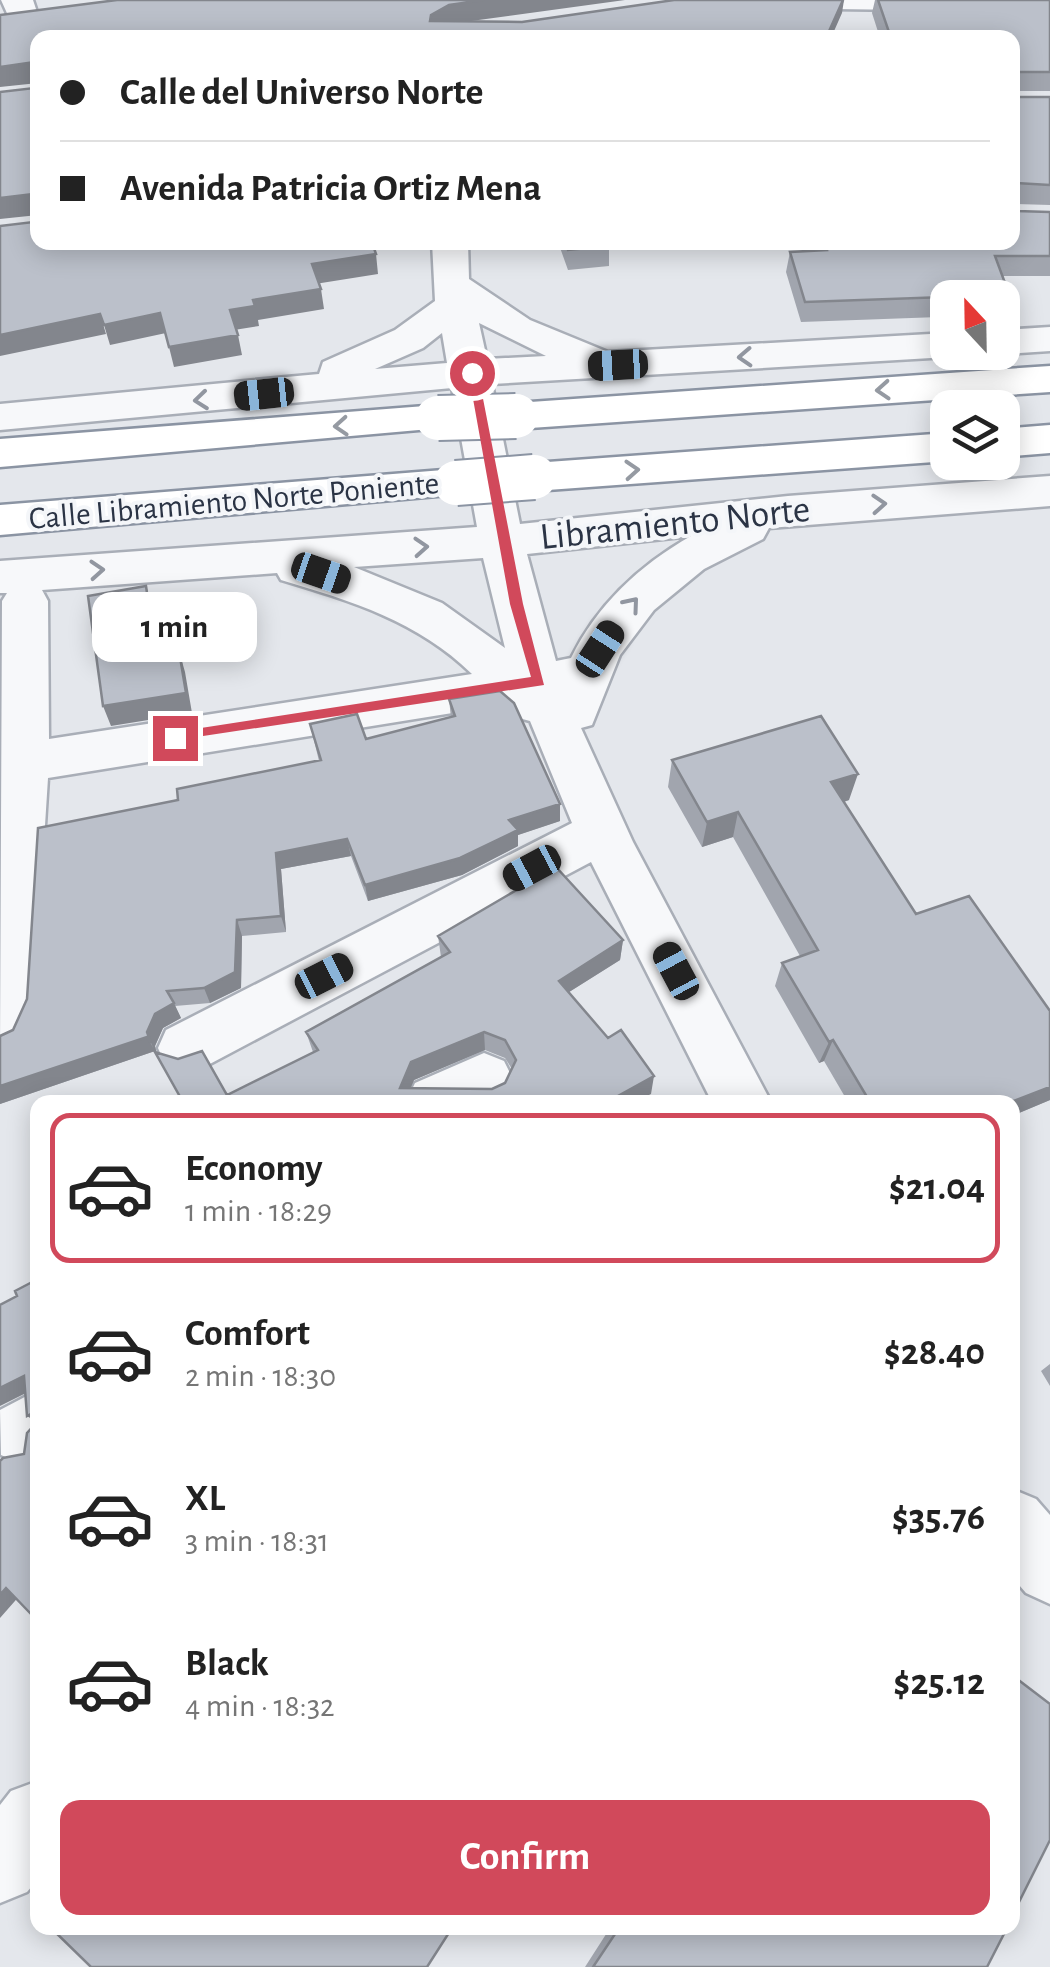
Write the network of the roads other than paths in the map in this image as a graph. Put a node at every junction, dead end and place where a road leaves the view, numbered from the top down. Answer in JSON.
{"nodes":[{"id":1,"x":841,"y":1,"type":"edge"},
{"id":2,"x":1050,"y":3,"type":"edge"},
{"id":3,"x":56,"y":10,"type":"edge"},
{"id":4,"x":13,"y":11,"type":"edge"},
{"id":5,"x":852,"y":30,"type":"edge"},
{"id":6,"x":450,"y":250,"type":"edge"},
{"id":7,"x":453,"y":294,"type":"junction"},
{"id":8,"x":1050,"y":339,"type":"edge"},
{"id":9,"x":1020,"y":341,"type":"edge"},
{"id":10,"x":930,"y":346,"type":"edge"},
{"id":11,"x":618,"y":365,"type":"junction"},
{"id":12,"x":472,"y":373,"type":"junction"},
{"id":13,"x":1050,"y":379,"type":"edge"},
{"id":14,"x":264,"y":394,"type":"junction"},
{"id":15,"x":0,"y":417,"type":"edge"},
{"id":16,"x":1050,"y":439,"type":"edge"},
{"id":17,"x":1020,"y":441,"type":"edge"},
{"id":18,"x":930,"y":448,"type":"edge"},
{"id":19,"x":0,"y":453,"type":"edge"},
{"id":20,"x":1050,"y":492,"type":"edge"},
{"id":21,"x":788,"y":511,"type":"junction"},
{"id":22,"x":0,"y":520,"type":"edge"},
{"id":23,"x":503,"y":541,"type":"junction"},
{"id":24,"x":244,"y":559,"type":"junction"},
{"id":25,"x":13,"y":589,"type":"edge"},
{"id":26,"x":546,"y":680,"type":"junction"},
{"id":27,"x":12,"y":764,"type":"edge"},
{"id":28,"x":602,"y":832,"type":"junction"},
{"id":29,"x":0,"y":1026,"type":"edge"},
{"id":30,"x":186,"y":1048,"type":"dead end"},
{"id":31,"x":738,"y":1095,"type":"edge"},
{"id":32,"x":1020,"y":1533,"type":"edge"},
{"id":33,"x":1050,"y":1570,"type":"edge"},
{"id":34,"x":30,"y":1828,"type":"edge"},
{"id":35,"x":0,"y":1865,"type":"edge"}],
"edges":[{"from":1,"to":2,"type":"street"},
{"from":1,"to":5,"type":"street"},
{"from":3,"to":4,"type":"street"},
{"from":6,"to":7,"type":"street"},
{"from":7,"to":11,"type":"street"},
{"from":7,"to":12,"type":"street"},
{"from":7,"to":14,"type":"street"},
{"from":8,"to":9,"type":"street"},
{"from":10,"to":11,"type":"street","one_way":true},
{"from":11,"to":12,"type":"street"},
{"from":12,"to":14,"type":"street"},
{"from":12,"to":23,"type":"street"},
{"from":13,"to":19,"type":"highway","name":"Calle Libramiento Norte Poniente","one_way":true,"bridge":true},
{"from":14,"to":15,"type":"street","one_way":true},
{"from":16,"to":17,"type":"highway"},
{"from":22,"to":18,"type":"highway","name":"Calle Libramiento Norte Poniente","one_way":true,"bridge":true},
{"from":21,"to":20,"type":"street","name":"Libramiento Norte","one_way":true},
{"from":21,"to":23,"type":"street","name":"Libramiento Norte"},
{"from":26,"to":21,"type":"street","one_way":true},
{"from":24,"to":23,"type":"street","name":"Libramiento Norte","one_way":true},
{"from":23,"to":26,"type":"street"},
{"from":25,"to":24,"type":"street","name":"Libramiento Norte","one_way":true},
{"from":24,"to":26,"type":"street"},
{"from":25,"to":27,"type":"street"},
{"from":26,"to":27,"type":"street"},
{"from":26,"to":28,"type":"street"},
{"from":27,"to":29,"type":"street"},
{"from":28,"to":30,"type":"street"},
{"from":28,"to":31,"type":"street"},
{"from":32,"to":33,"type":"street"},
{"from":34,"to":35,"type":"street"}]}
